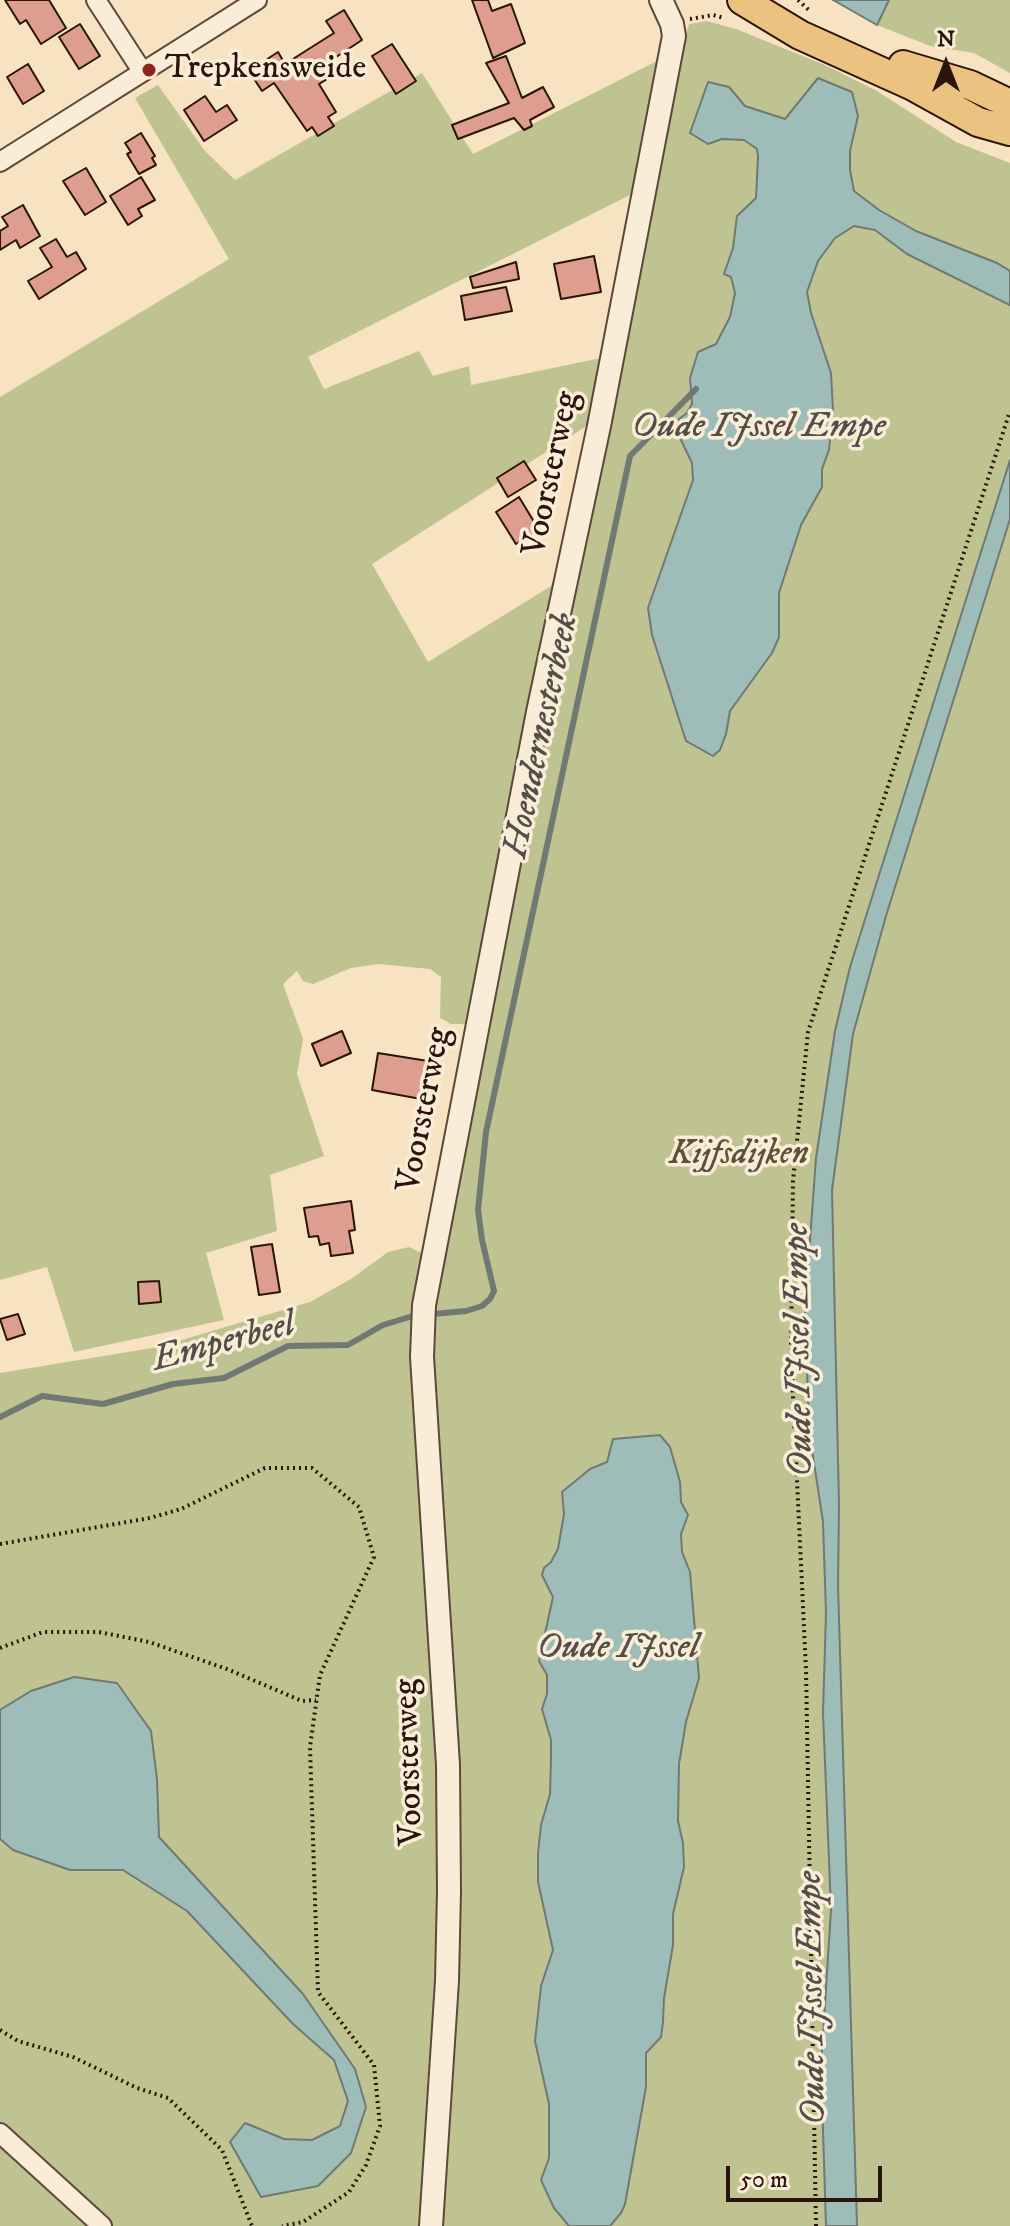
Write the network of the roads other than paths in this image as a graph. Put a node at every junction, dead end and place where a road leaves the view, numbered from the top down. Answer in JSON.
{"nodes":[{"id":1,"x":96,"y":0,"type":"edge"},
{"id":2,"x":257,"y":0,"type":"edge"},
{"id":3,"x":661,"y":0,"type":"edge"},
{"id":4,"x":742,"y":0,"type":"edge"},
{"id":5,"x":765,"y":0,"type":"edge"},
{"id":6,"x":833,"y":43,"type":"junction"},
{"id":7,"x":142,"y":71,"type":"junction"},
{"id":8,"x":1010,"y":104,"type":"edge"},
{"id":9,"x":1010,"y":131,"type":"edge"},
{"id":10,"x":0,"y":162,"type":"edge"},
{"id":11,"x":0,"y":2133,"type":"edge"},
{"id":12,"x":102,"y":2226,"type":"edge"},
{"id":13,"x":431,"y":2226,"type":"edge"}],
"edges":[{"from":1,"to":7,"type":"street"},
{"from":2,"to":7,"type":"street"},
{"from":3,"to":13,"type":"street","name":"Voorsterweg"},
{"from":4,"to":6,"type":"main road"},
{"from":5,"to":6,"type":"main road"},
{"from":6,"to":8,"type":"main road"},
{"from":6,"to":9,"type":"main road"},
{"from":7,"to":10,"type":"street"},
{"from":11,"to":12,"type":"street"}]}
